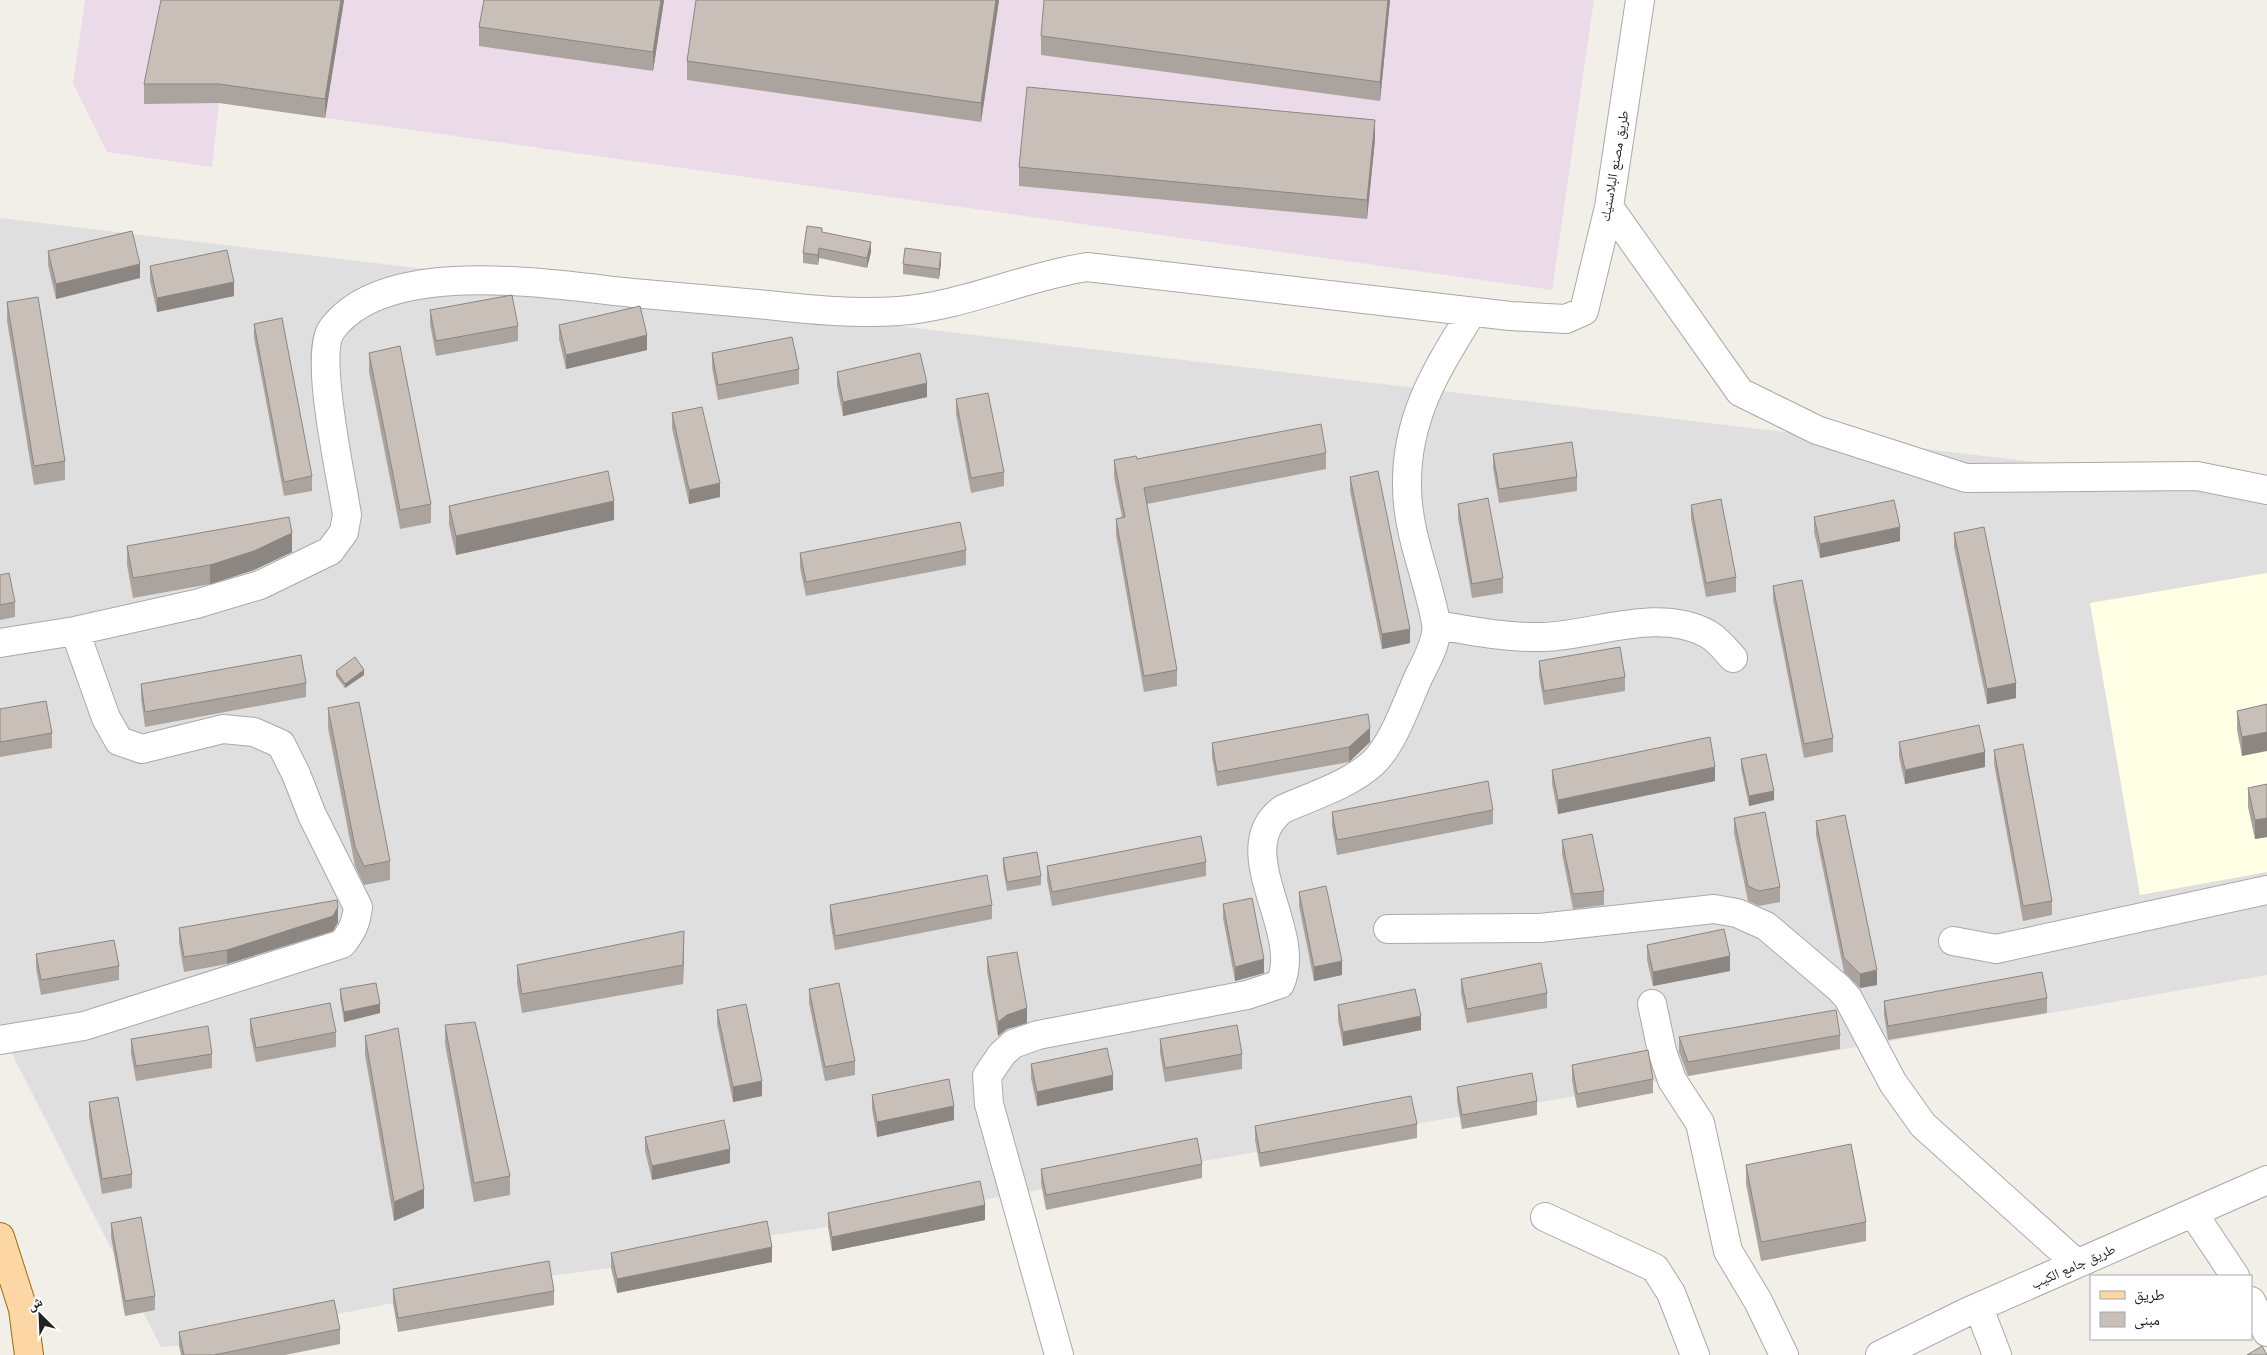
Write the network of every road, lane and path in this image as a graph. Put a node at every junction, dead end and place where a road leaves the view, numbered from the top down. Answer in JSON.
{"nodes":[{"id":1,"x":1640,"y":0,"type":"edge"},
{"id":2,"x":1608,"y":207,"type":"junction"},
{"id":3,"x":1472,"y":312,"type":"junction"},
{"id":4,"x":2267,"y":490,"type":"edge"},
{"id":5,"x":1437,"y":625,"type":"junction"},
{"id":6,"x":75,"y":631,"type":"junction"},
{"id":7,"x":0,"y":642,"type":"edge"},
{"id":8,"x":1733,"y":658,"type":"dead end"},
{"id":9,"x":2267,"y":890,"type":"edge"},
{"id":10,"x":1388,"y":928,"type":"dead end"},
{"id":11,"x":1953,"y":941,"type":"dead end"},
{"id":12,"x":1652,"y":1004,"type":"dead end"},
{"id":13,"x":0,"y":1040,"type":"edge"},
{"id":14,"x":2267,"y":1180,"type":"edge"},
{"id":15,"x":2194,"y":1213,"type":"junction"},
{"id":16,"x":1545,"y":1217,"type":"dead end"},
{"id":17,"x":0,"y":1237,"type":"edge"},
{"id":18,"x":2076,"y":1264,"type":"junction"},
{"id":19,"x":2234,"y":1275,"type":"edge"},
{"id":20,"x":2252,"y":1303,"type":"edge"},
{"id":21,"x":1979,"y":1308,"type":"junction"},
{"id":22,"x":2267,"y":1332,"type":"edge"},
{"id":23,"x":29,"y":1355,"type":"edge"},
{"id":24,"x":1060,"y":1355,"type":"edge"},
{"id":25,"x":1695,"y":1355,"type":"edge"},
{"id":26,"x":1784,"y":1355,"type":"edge"},
{"id":27,"x":1880,"y":1355,"type":"edge"},
{"id":28,"x":1998,"y":1355,"type":"edge"}],
"edges":[{"from":1,"to":2,"type":"street","name":"طريق مصنع البلاستيك"},
{"from":2,"to":3,"type":"street","name":"طريق مصنع البلاستيك"},
{"from":2,"to":4,"type":"street"},
{"from":3,"to":5,"type":"street"},
{"from":3,"to":6,"type":"street"},
{"from":5,"to":8,"type":"street"},
{"from":5,"to":24,"type":"street"},
{"from":6,"to":7,"type":"street"},
{"from":6,"to":13,"type":"street"},
{"from":9,"to":11,"type":"street"},
{"from":10,"to":18,"type":"street"},
{"from":12,"to":26,"type":"street"},
{"from":14,"to":15,"type":"street","name":"طريق جامع الكيب"},
{"from":15,"to":18,"type":"street","name":"طريق جامع الكيب"},
{"from":15,"to":19,"type":"street"},
{"from":16,"to":25,"type":"street"},
{"from":17,"to":23,"type":"main road"},
{"from":18,"to":21,"type":"street","name":"طريق جامع الكيب"},
{"from":20,"to":22,"type":"street"},
{"from":21,"to":27,"type":"street","name":"طريق جامع الكيب"},
{"from":21,"to":28,"type":"street"}]}
